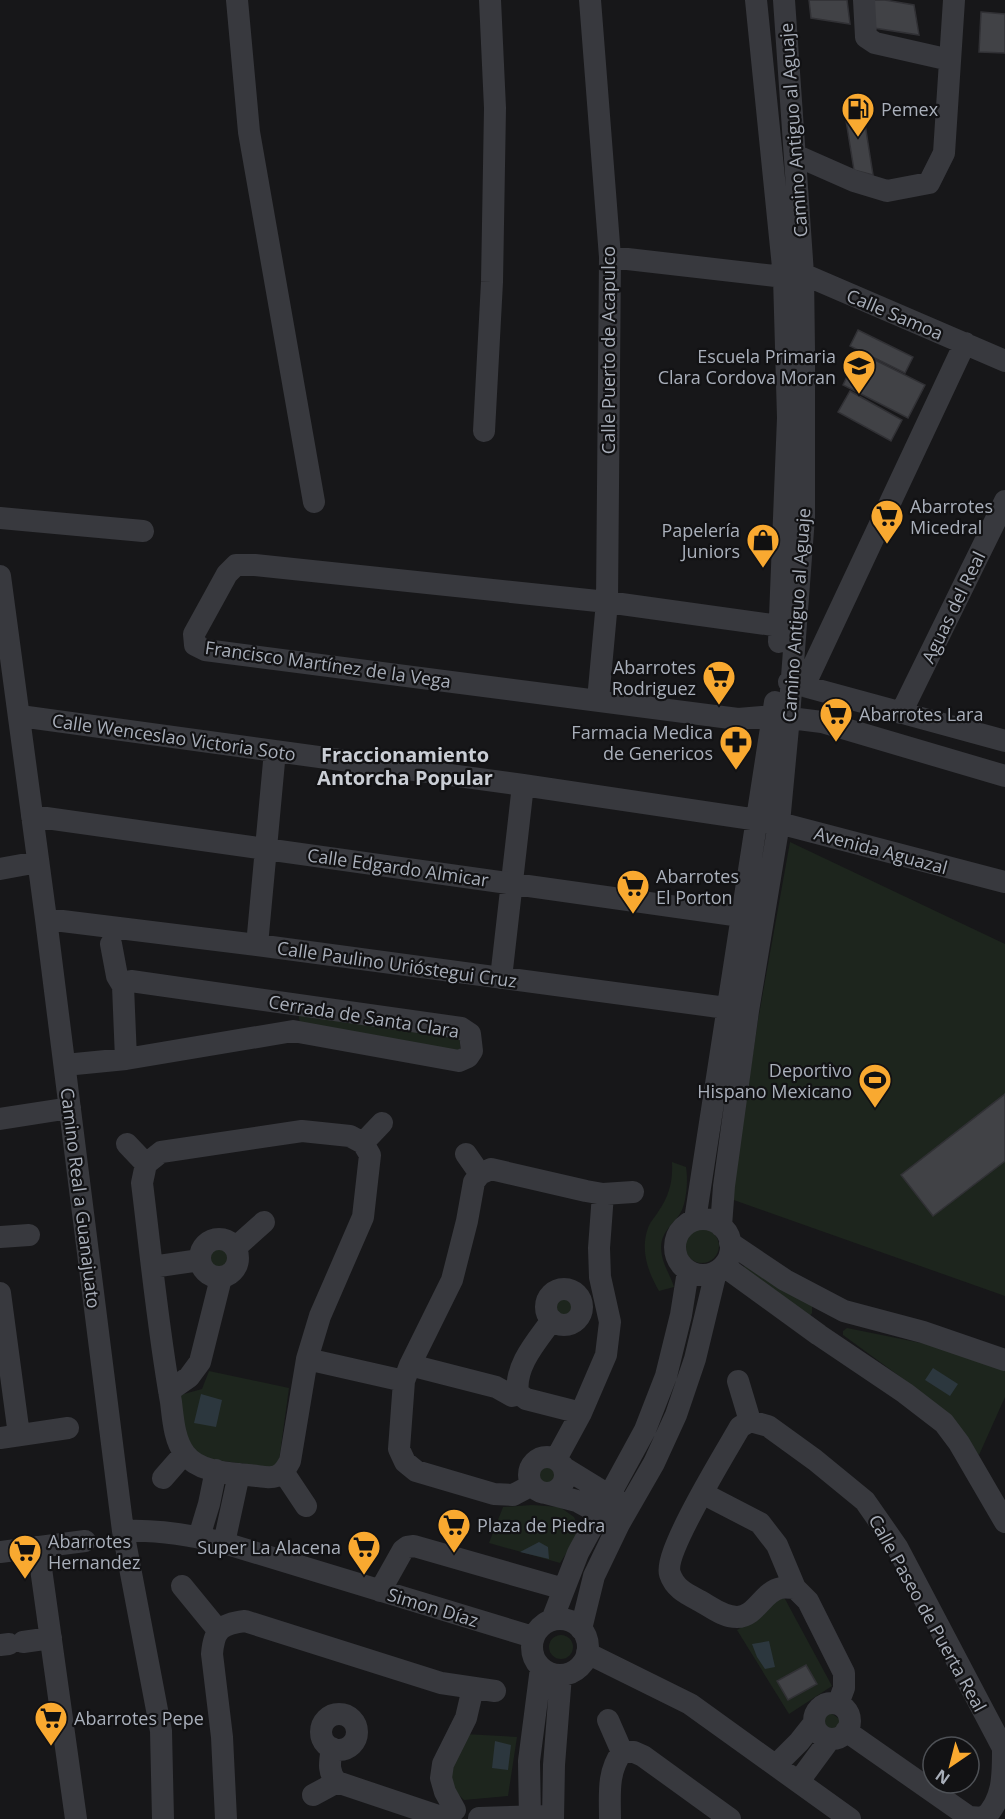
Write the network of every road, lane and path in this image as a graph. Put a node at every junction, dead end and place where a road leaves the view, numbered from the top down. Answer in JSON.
{"nodes":[{"id":1,"x":237,"y":0,"type":"edge"},
{"id":2,"x":490,"y":0,"type":"edge"},
{"id":3,"x":590,"y":0,"type":"edge"},
{"id":4,"x":756,"y":0,"type":"edge"},
{"id":5,"x":784,"y":0,"type":"edge"},
{"id":6,"x":864,"y":0,"type":"edge"},
{"id":7,"x":954,"y":0,"type":"edge"},
{"id":8,"x":950,"y":60,"type":"junction"},
{"id":9,"x":795,"y":155,"type":"junction"},
{"id":10,"x":610,"y":257,"type":"junction"},
{"id":11,"x":793,"y":275,"type":"junction"},
{"id":12,"x":965,"y":344,"type":"junction"},
{"id":13,"x":1005,"y":361,"type":"edge"},
{"id":14,"x":484,"y":431,"type":"dead end"},
{"id":15,"x":1005,"y":501,"type":"edge"},
{"id":16,"x":314,"y":502,"type":"dead end"},
{"id":17,"x":0,"y":518,"type":"edge"},
{"id":18,"x":143,"y":531,"type":"dead end"},
{"id":19,"x":0,"y":576,"type":"edge"},
{"id":20,"x":607,"y":603,"type":"junction"},
{"id":21,"x":780,"y":626,"type":"junction"},
{"id":22,"x":791,"y":683,"type":"junction"},
{"id":23,"x":598,"y":700,"type":"junction"},
{"id":24,"x":901,"y":713,"type":"junction"},
{"id":25,"x":20,"y":716,"type":"junction"},
{"id":26,"x":781,"y":717,"type":"junction"},
{"id":27,"x":1003,"y":736,"type":"edge"},
{"id":28,"x":275,"y":751,"type":"junction"},
{"id":29,"x":996,"y":773,"type":"edge"},
{"id":30,"x":523,"y":785,"type":"junction"},
{"id":31,"x":32,"y":816,"type":"junction"},
{"id":32,"x":768,"y":821,"type":"junction"},
{"id":33,"x":266,"y":849,"type":"junction"},
{"id":34,"x":38,"y":862,"type":"junction"},
{"id":35,"x":0,"y":869,"type":"edge"},
{"id":36,"x":512,"y":882,"type":"junction"},
{"id":37,"x":1005,"y":882,"type":"edge"},
{"id":38,"x":752,"y":917,"type":"junction"},
{"id":39,"x":46,"y":919,"type":"junction"},
{"id":40,"x":111,"y":944,"type":"dead end"},
{"id":41,"x":258,"y":945,"type":"junction"},
{"id":42,"x":501,"y":978,"type":"junction"},
{"id":43,"x":123,"y":986,"type":"junction"},
{"id":44,"x":294,"y":1005,"type":"junction"},
{"id":45,"x":738,"y":1010,"type":"junction"},
{"id":46,"x":293,"y":1030,"type":"junction"},
{"id":47,"x":126,"y":1059,"type":"junction"},
{"id":48,"x":64,"y":1065,"type":"junction"},
{"id":49,"x":70,"y":1108,"type":"junction"},
{"id":50,"x":0,"y":1119,"type":"edge"},
{"id":51,"x":382,"y":1123,"type":"dead end"},
{"id":52,"x":363,"y":1143,"type":"junction"},
{"id":53,"x":127,"y":1144,"type":"dead end"},
{"id":54,"x":466,"y":1154,"type":"dead end"},
{"id":55,"x":146,"y":1164,"type":"junction"},
{"id":56,"x":480,"y":1174,"type":"junction"},
{"id":57,"x":633,"y":1192,"type":"dead end"},
{"id":58,"x":603,"y":1194,"type":"junction"},
{"id":59,"x":695,"y":1220,"type":"junction"},
{"id":60,"x":264,"y":1222,"type":"dead end"},
{"id":61,"x":29,"y":1235,"type":"dead end"},
{"id":62,"x":726,"y":1235,"type":"junction"},
{"id":63,"x":0,"y":1237,"type":"edge"},
{"id":64,"x":235,"y":1248,"type":"junction"},
{"id":65,"x":200,"y":1260,"type":"junction"},
{"id":66,"x":152,"y":1267,"type":"junction"},
{"id":67,"x":720,"y":1269,"type":"junction"},
{"id":68,"x":688,"y":1271,"type":"junction"},
{"id":69,"x":221,"y":1278,"type":"junction"},
{"id":70,"x":0,"y":1293,"type":"edge"},
{"id":71,"x":836,"y":1307,"type":"junction"},
{"id":72,"x":552,"y":1320,"type":"dead end"},
{"id":73,"x":819,"y":1335,"type":"junction"},
{"id":74,"x":307,"y":1359,"type":"junction"},
{"id":75,"x":1005,"y":1360,"type":"edge"},
{"id":76,"x":407,"y":1373,"type":"junction"},
{"id":77,"x":738,"y":1381,"type":"dead end"},
{"id":78,"x":169,"y":1391,"type":"junction"},
{"id":79,"x":511,"y":1396,"type":"junction"},
{"id":80,"x":581,"y":1413,"type":"junction"},
{"id":81,"x":750,"y":1421,"type":"junction"},
{"id":82,"x":68,"y":1428,"type":"dead end"},
{"id":83,"x":10,"y":1436,"type":"edge"},
{"id":84,"x":184,"y":1454,"type":"junction"},
{"id":85,"x":560,"y":1463,"type":"junction"},
{"id":86,"x":216,"y":1470,"type":"junction"},
{"id":87,"x":284,"y":1473,"type":"junction"},
{"id":88,"x":239,"y":1474,"type":"junction"},
{"id":89,"x":163,"y":1478,"type":"dead end"},
{"id":90,"x":539,"y":1489,"type":"junction"},
{"id":91,"x":702,"y":1493,"type":"junction"},
{"id":92,"x":604,"y":1503,"type":"junction"},
{"id":93,"x":306,"y":1506,"type":"dead end"},
{"id":94,"x":1004,"y":1515,"type":"edge"},
{"id":95,"x":624,"y":1516,"type":"junction"},
{"id":96,"x":123,"y":1531,"type":"junction"},
{"id":97,"x":199,"y":1537,"type":"junction"},
{"id":98,"x":85,"y":1541,"type":"dead end"},
{"id":99,"x":224,"y":1543,"type":"junction"},
{"id":100,"x":39,"y":1547,"type":"junction"},
{"id":101,"x":0,"y":1552,"type":"edge"},
{"id":102,"x":182,"y":1586,"type":"dead end"},
{"id":103,"x":795,"y":1588,"type":"junction"},
{"id":104,"x":564,"y":1589,"type":"junction"},
{"id":105,"x":380,"y":1591,"type":"junction"},
{"id":106,"x":552,"y":1620,"type":"junction"},
{"id":107,"x":581,"y":1629,"type":"junction"},
{"id":108,"x":218,"y":1630,"type":"junction"},
{"id":109,"x":533,"y":1637,"type":"junction"},
{"id":110,"x":51,"y":1638,"type":"junction"},
{"id":111,"x":11,"y":1643,"type":"edge"},
{"id":112,"x":587,"y":1653,"type":"junction"},
{"id":113,"x":551,"y":1671,"type":"junction"},
{"id":114,"x":838,"y":1704,"type":"junction"},
{"id":115,"x":608,"y":1720,"type":"dead end"},
{"id":116,"x":830,"y":1731,"type":"junction"},
{"id":117,"x":332,"y":1748,"type":"dead end"},
{"id":118,"x":622,"y":1752,"type":"junction"},
{"id":119,"x":777,"y":1764,"type":"junction"},
{"id":120,"x":799,"y":1781,"type":"junction"},
{"id":121,"x":337,"y":1782,"type":"junction"},
{"id":122,"x":313,"y":1796,"type":"dead end"},
{"id":123,"x":826,"y":1811,"type":"edge"},
{"id":124,"x":448,"y":1816,"type":"edge"},
{"id":125,"x":530,"y":1817,"type":"edge"},
{"id":126,"x":479,"y":1818,"type":"edge"},
{"id":127,"x":553,"y":1818,"type":"edge"},
{"id":128,"x":984,"y":1818,"type":"edge"},
{"id":129,"x":76,"y":1819,"type":"edge"},
{"id":130,"x":163,"y":1819,"type":"edge"},
{"id":131,"x":226,"y":1819,"type":"edge"},
{"id":132,"x":610,"y":1819,"type":"edge"},
{"id":133,"x":730,"y":1819,"type":"edge"},
{"id":134,"x":850,"y":1819,"type":"edge"}],
"edges":[{"from":1,"to":16,"type":"street"},
{"from":2,"to":14,"type":"street"},
{"from":3,"to":10,"type":"street","name":"Calle Puerto de Acapulco"},
{"from":4,"to":11,"type":"street","name":"Camino Antiguo al Aguaje"},
{"from":5,"to":9,"type":"street","name":"Camino Antiguo al Aguaje"},
{"from":6,"to":8,"type":"street"},
{"from":7,"to":8,"type":"street"},
{"from":8,"to":9,"type":"street"},
{"from":9,"to":11,"type":"street","name":"Camino Antiguo al Aguaje"},
{"from":10,"to":11,"type":"street","name":"Calle Samoa"},
{"from":10,"to":20,"type":"street","name":"Calle Puerto de Acapulco"},
{"from":11,"to":12,"type":"street","name":"Calle Samoa"},
{"from":11,"to":21,"type":"street","name":"Camino Antiguo al Aguaje"},
{"from":11,"to":22,"type":"street","name":"Camino Antiguo al Aguaje"},
{"from":12,"to":13,"type":"street","name":"Calle Samoa"},
{"from":12,"to":22,"type":"street"},
{"from":15,"to":24,"type":"street","name":"Aguas del Real"},
{"from":17,"to":18,"type":"street"},
{"from":19,"to":25,"type":"street","name":"Camino Real a Guanajuato"},
{"from":20,"to":21,"type":"street","name":"Francisco Martínez de la Vega"},
{"from":20,"to":23,"type":"street","name":"Calle Puerto de Acapulco"},
{"from":20,"to":23,"type":"street","name":"Francisco Martínez de la Vega"},
{"from":21,"to":22,"type":"street","name":"Camino Antiguo al Aguaje"},
{"from":22,"to":24,"type":"street"},
{"from":22,"to":26,"type":"street","name":"Camino Antiguo al Aguaje"},
{"from":23,"to":26,"type":"street","name":"Francisco Martínez de la Vega"},
{"from":24,"to":27,"type":"street"},
{"from":25,"to":28,"type":"street","name":"Calle Wenceslao Victoria Soto"},
{"from":25,"to":31,"type":"street","name":"Camino Real a Guanajuato"},
{"from":26,"to":29,"type":"street","name":"Francisco Martínez de la Vega"},
{"from":26,"to":32,"type":"street","name":"Camino Antiguo al Aguaje"},
{"from":27,"to":29,"type":"street"},
{"from":28,"to":30,"type":"street","name":"Calle Wenceslao Victoria Soto"},
{"from":28,"to":33,"type":"street"},
{"from":30,"to":32,"type":"street","name":"Calle Wenceslao Victoria Soto"},
{"from":30,"to":36,"type":"street"},
{"from":31,"to":33,"type":"street","name":"Calle Edgardo Almicar"},
{"from":31,"to":34,"type":"street","name":"Camino Real a Guanajuato"},
{"from":32,"to":37,"type":"street","name":"Avenida Aguazal"},
{"from":32,"to":38,"type":"street","name":"Camino Antiguo al Aguaje"},
{"from":33,"to":36,"type":"street","name":"Calle Edgardo Almicar"},
{"from":33,"to":41,"type":"street"},
{"from":34,"to":35,"type":"street"},
{"from":34,"to":39,"type":"street","name":"Camino Real a Guanajuato"},
{"from":36,"to":38,"type":"street","name":"Calle Edgardo Almicar"},
{"from":36,"to":42,"type":"street"},
{"from":38,"to":45,"type":"street","name":"Camino Antiguo al Aguaje"},
{"from":39,"to":41,"type":"street","name":"Calle Paulino Urióstegui Cruz"},
{"from":39,"to":48,"type":"street","name":"Camino Real a Guanajuato"},
{"from":40,"to":43,"type":"street"},
{"from":41,"to":42,"type":"street","name":"Calle Paulino Urióstegui Cruz"},
{"from":42,"to":45,"type":"street","name":"Calle Paulino Urióstegui Cruz"},
{"from":43,"to":44,"type":"street","name":"Cerrada de Santa Clara"},
{"from":43,"to":47,"type":"street"},
{"from":44,"to":46,"type":"street"},
{"from":44,"to":46,"type":"street","name":"Cerrada de Santa Clara"},
{"from":45,"to":59,"type":"street","name":"Camino Antiguo al Aguaje"},
{"from":45,"to":62,"type":"street","name":"Camino Antiguo al Aguaje"},
{"from":46,"to":47,"type":"street","name":"Cerrada de Santa Clara"},
{"from":47,"to":48,"type":"street","name":"Cerrada de Santa Clara"},
{"from":48,"to":49,"type":"street","name":"Camino Real a Guanajuato"},
{"from":49,"to":50,"type":"street"},
{"from":49,"to":96,"type":"street","name":"Camino Real a Guanajuato"},
{"from":51,"to":52,"type":"street"},
{"from":52,"to":55,"type":"street"},
{"from":52,"to":74,"type":"street"},
{"from":53,"to":55,"type":"street"},
{"from":54,"to":56,"type":"street"},
{"from":55,"to":66,"type":"street"},
{"from":56,"to":58,"type":"street"},
{"from":56,"to":76,"type":"street"},
{"from":57,"to":58,"type":"street"},
{"from":58,"to":80,"type":"street"},
{"from":59,"to":62,"type":"street"},
{"from":59,"to":68,"type":"street"},
{"from":60,"to":64,"type":"street"},
{"from":61,"to":63,"type":"street"},
{"from":62,"to":67,"type":"street"},
{"from":62,"to":71,"type":"street"},
{"from":64,"to":65,"type":"street"},
{"from":64,"to":69,"type":"street"},
{"from":65,"to":66,"type":"street"},
{"from":65,"to":69,"type":"street"},
{"from":66,"to":78,"type":"street"},
{"from":67,"to":68,"type":"street"},
{"from":67,"to":73,"type":"street"},
{"from":67,"to":95,"type":"street"},
{"from":68,"to":92,"type":"street"},
{"from":69,"to":78,"type":"street"},
{"from":70,"to":83,"type":"street"},
{"from":71,"to":73,"type":"street"},
{"from":71,"to":75,"type":"street"},
{"from":72,"to":79,"type":"street"},
{"from":73,"to":94,"type":"street"},
{"from":74,"to":76,"type":"street"},
{"from":74,"to":87,"type":"street"},
{"from":76,"to":79,"type":"street"},
{"from":76,"to":90,"type":"street"},
{"from":77,"to":81,"type":"street"},
{"from":78,"to":84,"type":"street"},
{"from":79,"to":80,"type":"street"},
{"from":80,"to":85,"type":"street"},
{"from":81,"to":91,"type":"street"},
{"from":81,"to":128,"type":"street","name":"Calle Paseo de Puerta Real"},
{"from":82,"to":83,"type":"street"},
{"from":84,"to":86,"type":"street"},
{"from":84,"to":89,"type":"street"},
{"from":85,"to":90,"type":"street"},
{"from":85,"to":90,"type":"street"},
{"from":85,"to":92,"type":"street"},
{"from":86,"to":88,"type":"street"},
{"from":86,"to":97,"type":"street"},
{"from":87,"to":88,"type":"street"},
{"from":87,"to":93,"type":"street"},
{"from":88,"to":99,"type":"street"},
{"from":90,"to":92,"type":"street"},
{"from":91,"to":103,"type":"street"},
{"from":91,"to":103,"type":"street"},
{"from":92,"to":95,"type":"street"},
{"from":92,"to":104,"type":"street"},
{"from":95,"to":107,"type":"street"},
{"from":96,"to":97,"type":"street","name":"Simon Díaz"},
{"from":96,"to":130,"type":"street","name":"Camino Real a Guanajuato"},
{"from":97,"to":99,"type":"street","name":"Simon Díaz"},
{"from":98,"to":100,"type":"street"},
{"from":99,"to":105,"type":"street","name":"Simon Díaz"},
{"from":100,"to":101,"type":"street"},
{"from":100,"to":110,"type":"street"},
{"from":102,"to":108,"type":"street"},
{"from":103,"to":114,"type":"street"},
{"from":104,"to":105,"type":"street"},
{"from":104,"to":106,"type":"street"},
{"from":105,"to":109,"type":"street","name":"Simon Díaz"},
{"from":106,"to":107,"type":"street"},
{"from":106,"to":109,"type":"street"},
{"from":107,"to":112,"type":"street"},
{"from":108,"to":124,"type":"street"},
{"from":108,"to":131,"type":"street"},
{"from":109,"to":113,"type":"street"},
{"from":110,"to":111,"type":"street"},
{"from":110,"to":129,"type":"street"},
{"from":112,"to":113,"type":"street"},
{"from":112,"to":119,"type":"street"},
{"from":113,"to":125,"type":"street"},
{"from":113,"to":127,"type":"street"},
{"from":114,"to":116,"type":"street"},
{"from":114,"to":116,"type":"street"},
{"from":115,"to":118,"type":"street"},
{"from":116,"to":119,"type":"street"},
{"from":116,"to":120,"type":"street"},
{"from":116,"to":128,"type":"street","name":"Calle Paseo de Puerta Real"},
{"from":117,"to":121,"type":"street"},
{"from":118,"to":132,"type":"street"},
{"from":118,"to":133,"type":"street"},
{"from":119,"to":120,"type":"street"},
{"from":120,"to":123,"type":"street"},
{"from":121,"to":122,"type":"street"},
{"from":121,"to":124,"type":"street"},
{"from":123,"to":134,"type":"street"},
{"from":124,"to":126,"type":"street"},
{"from":125,"to":126,"type":"street"},
{"from":125,"to":127,"type":"street"}]}
